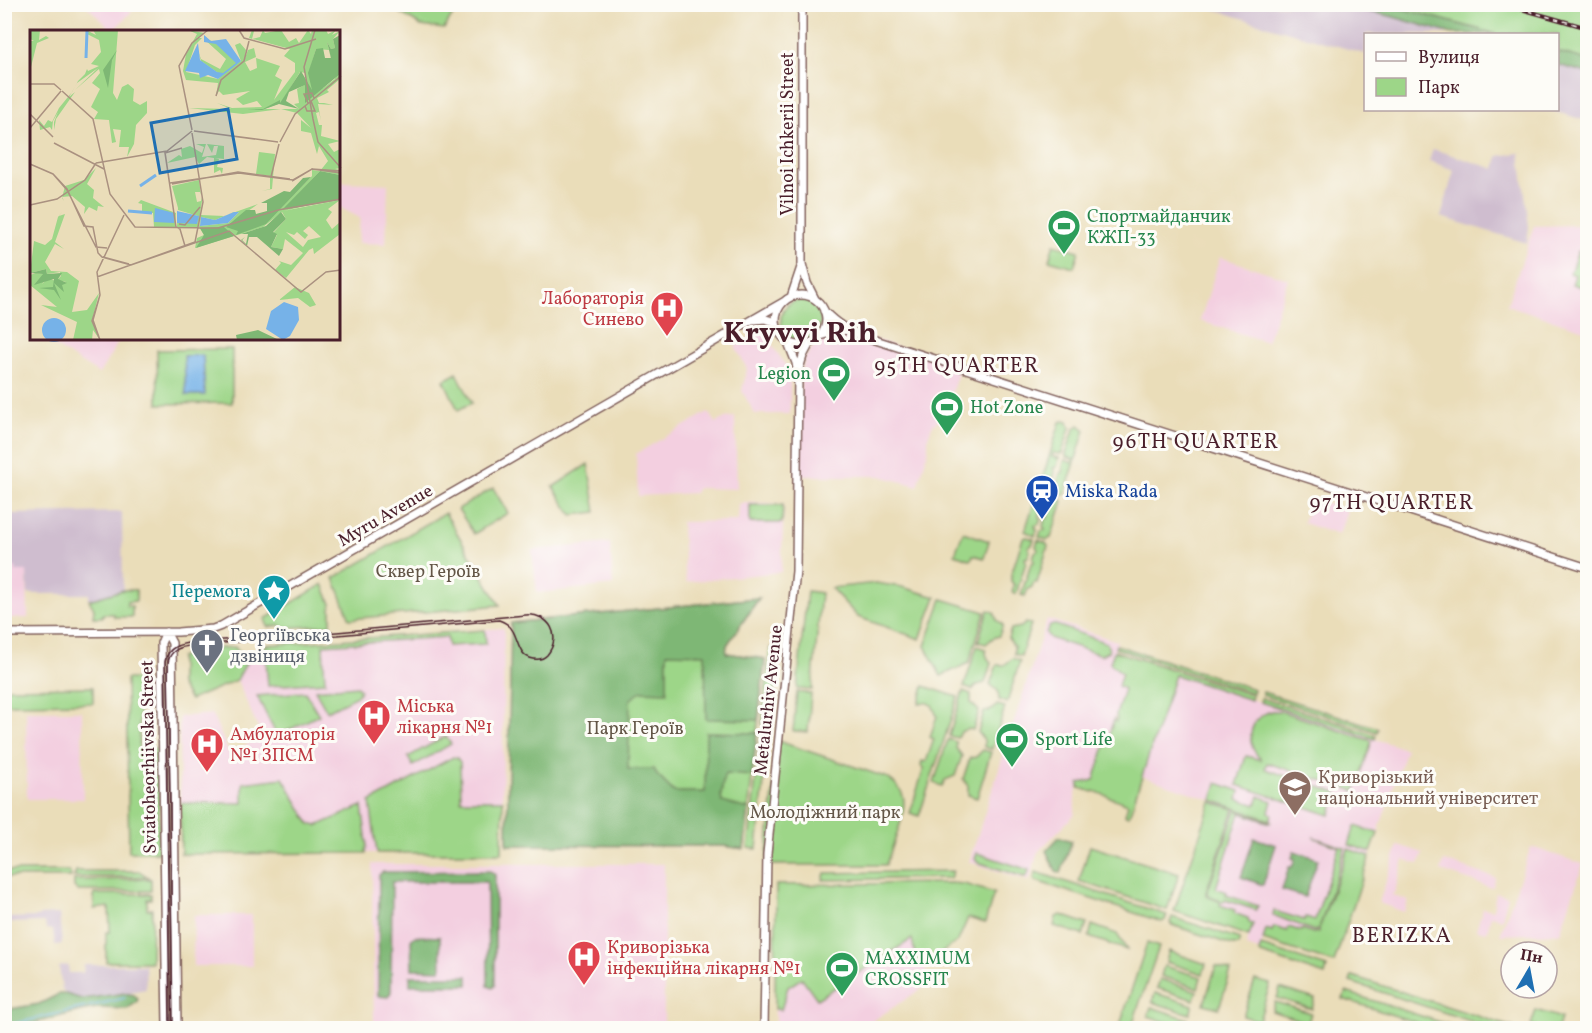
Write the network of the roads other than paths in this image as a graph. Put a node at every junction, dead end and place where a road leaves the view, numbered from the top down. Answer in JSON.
{"nodes":[{"id":1,"x":802,"y":4,"type":"edge"},
{"id":2,"x":802,"y":264,"type":"junction"},
{"id":3,"x":788,"y":299,"type":"junction"},
{"id":4,"x":815,"y":299,"type":"junction"},
{"id":5,"x":824,"y":311,"type":"junction"},
{"id":6,"x":753,"y":321,"type":"junction"},
{"id":7,"x":776,"y":322,"type":"junction"},
{"id":8,"x":847,"y":330,"type":"junction"},
{"id":9,"x":820,"y":337,"type":"junction"},
{"id":10,"x":787,"y":340,"type":"junction"},
{"id":11,"x":810,"y":343,"type":"junction"},
{"id":12,"x":798,"y":375,"type":"junction"},
{"id":13,"x":1587,"y":568,"type":"edge"},
{"id":14,"x":166,"y":632,"type":"junction"},
{"id":15,"x":4,"y":633,"type":"edge"},
{"id":16,"x":167,"y":1029,"type":"edge"},
{"id":17,"x":177,"y":1029,"type":"edge"},
{"id":18,"x":764,"y":1029,"type":"edge"}],
"edges":[{"from":1,"to":2,"type":"main road","name":"Vilnoi Ichkerii Street"},
{"from":2,"to":3,"type":"main road"},
{"from":2,"to":4,"type":"main road"},
{"from":3,"to":4,"type":"main road"},
{"from":3,"to":6,"type":"main road","name":"Myru Avenue"},
{"from":3,"to":7,"type":"main road"},
{"from":4,"to":5,"type":"main road"},
{"from":5,"to":8,"type":"main road"},
{"from":5,"to":9,"type":"main road"},
{"from":6,"to":7,"type":"main road"},
{"from":6,"to":14,"type":"main road","name":"Myru Avenue"},
{"from":7,"to":10,"type":"main road"},
{"from":8,"to":9,"type":"main road"},
{"from":8,"to":13,"type":"main road"},
{"from":9,"to":11,"type":"main road"},
{"from":10,"to":11,"type":"main road"},
{"from":10,"to":12,"type":"main road"},
{"from":11,"to":12,"type":"main road"},
{"from":12,"to":18,"type":"main road","name":"Metalurhiv Avenue"},
{"from":14,"to":15,"type":"main road","name":"Myru Avenue"},
{"from":14,"to":16,"type":"main road","name":"Sviatoheorhiivska Street"},
{"from":14,"to":17,"type":"main road","name":"Sviatoheorhiivska Street"}]}
